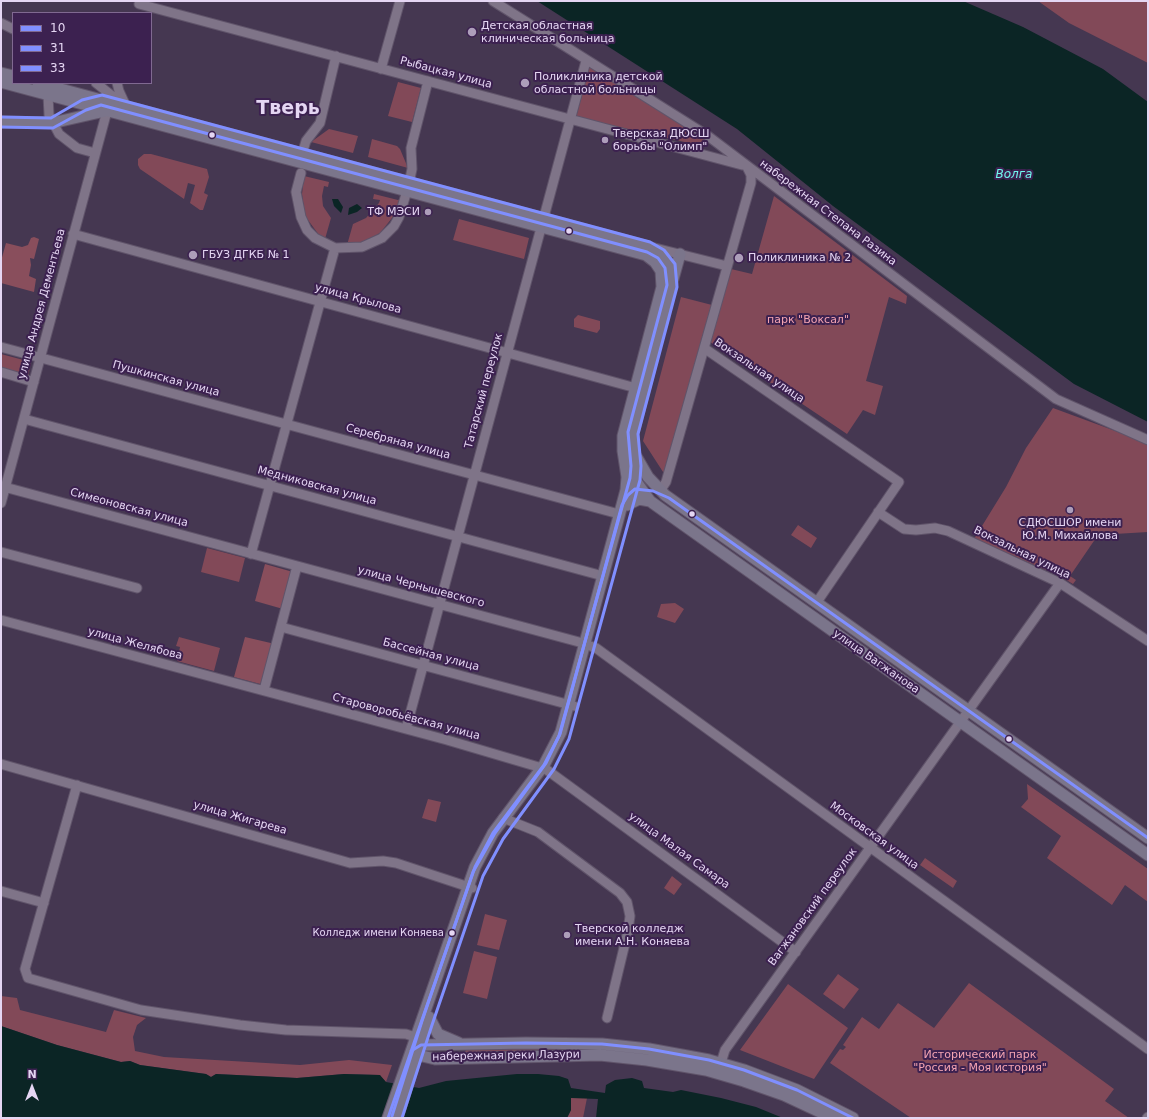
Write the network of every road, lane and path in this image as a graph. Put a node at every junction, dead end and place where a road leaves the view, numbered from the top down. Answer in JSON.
{"nodes":[{"id":1,"x":400,"y":1,"type":"edge"},
{"id":2,"x":493,"y":1,"type":"edge"},
{"id":3,"x":139,"y":2,"type":"edge"},
{"id":4,"x":136,"y":12,"type":"edge"},
{"id":5,"x":1,"y":23,"type":"edge"},
{"id":6,"x":12,"y":28,"type":"edge"},
{"id":7,"x":336,"y":56,"type":"junction"},
{"id":8,"x":586,"y":61,"type":"junction"},
{"id":9,"x":381,"y":69,"type":"junction"},
{"id":10,"x":1,"y":73,"type":"edge"},
{"id":11,"x":12,"y":76,"type":"edge"},
{"id":12,"x":428,"y":81,"type":"junction"},
{"id":13,"x":1,"y":82,"type":"edge"},
{"id":14,"x":12,"y":83,"type":"edge"},
{"id":15,"x":17,"y":84,"type":"edge"},
{"id":16,"x":100,"y":84,"type":"edge"},
{"id":17,"x":117,"y":84,"type":"edge"},
{"id":18,"x":49,"y":88,"type":"edge"},
{"id":19,"x":101,"y":100,"type":"junction"},
{"id":20,"x":84,"y":105,"type":"junction"},
{"id":21,"x":126,"y":107,"type":"junction"},
{"id":22,"x":107,"y":111,"type":"junction"},
{"id":23,"x":570,"y":119,"type":"junction"},
{"id":24,"x":1,"y":122,"type":"edge"},
{"id":25,"x":52,"y":123,"type":"junction"},
{"id":26,"x":95,"y":153,"type":"junction"},
{"id":27,"x":303,"y":163,"type":"junction"},
{"id":28,"x":746,"y":166,"type":"junction"},
{"id":29,"x":408,"y":187,"type":"junction"},
{"id":30,"x":542,"y":223,"type":"junction"},
{"id":31,"x":73,"y":234,"type":"junction"},
{"id":32,"x":334,"y":248,"type":"junction"},
{"id":33,"x":648,"y":251,"type":"junction"},
{"id":34,"x":680,"y":254,"type":"junction"},
{"id":35,"x":727,"y":266,"type":"junction"},
{"id":36,"x":672,"y":286,"type":"junction"},
{"id":37,"x":320,"y":302,"type":"junction"},
{"id":38,"x":1,"y":347,"type":"edge"},
{"id":39,"x":704,"y":348,"type":"junction"},
{"id":40,"x":507,"y":353,"type":"junction"},
{"id":41,"x":40,"y":358,"type":"junction"},
{"id":42,"x":1,"y":372,"type":"edge"},
{"id":43,"x":34,"y":382,"type":"junction"},
{"id":44,"x":634,"y":387,"type":"junction"},
{"id":45,"x":24,"y":419,"type":"junction"},
{"id":46,"x":286,"y":424,"type":"junction"},
{"id":47,"x":1148,"y":440,"type":"edge"},
{"id":48,"x":629,"y":453,"type":"junction"},
{"id":49,"x":474,"y":475,"type":"junction"},
{"id":50,"x":269,"y":486,"type":"junction"},
{"id":51,"x":3,"y":487,"type":"edge"},
{"id":52,"x":636,"y":490,"type":"junction"},
{"id":53,"x":663,"y":493,"type":"junction"},
{"id":54,"x":650,"y":501,"type":"junction"},
{"id":55,"x":1,"y":503,"type":"edge"},
{"id":56,"x":623,"y":508,"type":"junction"},
{"id":57,"x":878,"y":512,"type":"junction"},
{"id":58,"x":458,"y":536,"type":"junction"},
{"id":59,"x":1,"y":552,"type":"edge"},
{"id":60,"x":251,"y":554,"type":"junction"},
{"id":61,"x":297,"y":566,"type":"junction"},
{"id":62,"x":603,"y":576,"type":"junction"},
{"id":63,"x":1060,"y":583,"type":"junction"},
{"id":64,"x":137,"y":588,"type":"dead end"},
{"id":65,"x":817,"y":602,"type":"junction"},
{"id":66,"x":439,"y":604,"type":"junction"},
{"id":67,"x":1,"y":620,"type":"edge"},
{"id":68,"x":281,"y":627,"type":"junction"},
{"id":69,"x":1148,"y":641,"type":"edge"},
{"id":70,"x":588,"y":645,"type":"junction"},
{"id":71,"x":423,"y":665,"type":"junction"},
{"id":72,"x":264,"y":690,"type":"junction"},
{"id":73,"x":572,"y":705,"type":"junction"},
{"id":74,"x":970,"y":711,"type":"junction"},
{"id":75,"x":962,"y":722,"type":"junction"},
{"id":76,"x":406,"y":729,"type":"junction"},
{"id":77,"x":1,"y":764,"type":"edge"},
{"id":78,"x":544,"y":769,"type":"junction"},
{"id":79,"x":77,"y":785,"type":"junction"},
{"id":80,"x":506,"y":820,"type":"junction"},
{"id":81,"x":1148,"y":838,"type":"edge"},
{"id":82,"x":871,"y":848,"type":"junction"},
{"id":83,"x":1148,"y":854,"type":"edge"},
{"id":84,"x":469,"y":887,"type":"junction"},
{"id":85,"x":1,"y":891,"type":"edge"},
{"id":86,"x":44,"y":903,"type":"junction"},
{"id":87,"x":796,"y":952,"type":"junction"},
{"id":88,"x":429,"y":1017,"type":"junction"},
{"id":89,"x":608,"y":1018,"type":"dead end"},
{"id":90,"x":465,"y":1045,"type":"junction"},
{"id":91,"x":416,"y":1047,"type":"junction"},
{"id":92,"x":1148,"y":1049,"type":"edge"},
{"id":93,"x":465,"y":1058,"type":"junction"},
{"id":94,"x":719,"y":1068,"type":"junction"},
{"id":95,"x":409,"y":1069,"type":"junction"},
{"id":96,"x":388,"y":1118,"type":"edge"},
{"id":97,"x":398,"y":1118,"type":"edge"},
{"id":98,"x":833,"y":1118,"type":"edge"},
{"id":99,"x":853,"y":1118,"type":"edge"}],
"edges":[{"from":1,"to":9,"type":"street"},
{"from":2,"to":8,"type":"street","name":"набережная Степана Разина"},
{"from":3,"to":4,"type":"street"},
{"from":3,"to":7,"type":"street","name":"Рыбацкая улица"},
{"from":5,"to":6,"type":"street"},
{"from":7,"to":9,"type":"street","name":"Рыбацкая улица"},
{"from":7,"to":27,"type":"street"},
{"from":8,"to":23,"type":"street","name":"Татарский переулок"},
{"from":8,"to":28,"type":"street","name":"набережная Степана Разина"},
{"from":9,"to":12,"type":"street","name":"Рыбацкая улица"},
{"from":10,"to":11,"type":"main road"},
{"from":12,"to":23,"type":"street","name":"Рыбацкая улица"},
{"from":12,"to":29,"type":"street"},
{"from":13,"to":14,"type":"main road"},
{"from":15,"to":18,"type":"main road"},
{"from":16,"to":21,"type":"street"},
{"from":17,"to":21,"type":"street"},
{"from":18,"to":19,"type":"main road"},
{"from":18,"to":20,"type":"main road"},
{"from":18,"to":25,"type":"street"},
{"from":19,"to":20,"type":"main road"},
{"from":19,"to":21,"type":"main road"},
{"from":20,"to":22,"type":"main road"},
{"from":20,"to":25,"type":"main road"},
{"from":21,"to":27,"type":"main road"},
{"from":22,"to":25,"type":"main road"},
{"from":22,"to":26,"type":"street","name":"улица Андрея Дементьева"},
{"from":22,"to":27,"type":"main road"},
{"from":23,"to":28,"type":"street","name":"Рыбацкая улица"},
{"from":23,"to":30,"type":"street","name":"Татарский переулок"},
{"from":24,"to":25,"type":"main road"},
{"from":25,"to":26,"type":"street"},
{"from":26,"to":31,"type":"street","name":"улица Андрея Дементьева"},
{"from":27,"to":29,"type":"main road"},
{"from":27,"to":29,"type":"main road"},
{"from":27,"to":32,"type":"street"},
{"from":28,"to":35,"type":"street"},
{"from":28,"to":47,"type":"street","name":"набережная Степана Разина"},
{"from":29,"to":30,"type":"main road"},
{"from":29,"to":32,"type":"street"},
{"from":30,"to":33,"type":"main road"},
{"from":30,"to":40,"type":"street","name":"Татарский переулок"},
{"from":31,"to":37,"type":"street","name":"улица Крылова"},
{"from":31,"to":41,"type":"street","name":"улица Андрея Дементьева"},
{"from":32,"to":37,"type":"street"},
{"from":33,"to":34,"type":"street"},
{"from":33,"to":36,"type":"main road"},
{"from":33,"to":44,"type":"main road"},
{"from":34,"to":35,"type":"street"},
{"from":34,"to":36,"type":"main road"},
{"from":35,"to":39,"type":"street"},
{"from":36,"to":48,"type":"main road"},
{"from":37,"to":40,"type":"street","name":"улица Крылова"},
{"from":37,"to":46,"type":"street"},
{"from":38,"to":41,"type":"street","name":"Пушкинская улица"},
{"from":39,"to":53,"type":"street"},
{"from":39,"to":57,"type":"street","name":"Вокзальная улица"},
{"from":40,"to":44,"type":"street","name":"улица Крылова"},
{"from":40,"to":49,"type":"street","name":"Татарский переулок"},
{"from":41,"to":43,"type":"street","name":"улица Андрея Дементьева"},
{"from":41,"to":46,"type":"street","name":"Пушкинская улица"},
{"from":42,"to":43,"type":"street"},
{"from":43,"to":45,"type":"street","name":"улица Андрея Дементьева"},
{"from":44,"to":48,"type":"main road"},
{"from":45,"to":50,"type":"street","name":"Медниковская улица"},
{"from":45,"to":51,"type":"street","name":"улица Андрея Дементьева"},
{"from":46,"to":49,"type":"street","name":"Серебряная улица"},
{"from":46,"to":50,"type":"street"},
{"from":48,"to":52,"type":"main road","name":"улица Вагжанова"},
{"from":48,"to":53,"type":"main road","name":"улица Вагжанова"},
{"from":48,"to":56,"type":"main road"},
{"from":49,"to":56,"type":"street","name":"Серебряная улица"},
{"from":49,"to":58,"type":"street","name":"Татарский переулок"},
{"from":50,"to":58,"type":"street","name":"Медниковская улица"},
{"from":50,"to":60,"type":"street"},
{"from":51,"to":55,"type":"street","name":"улица Андрея Дементьева"},
{"from":51,"to":60,"type":"street","name":"Симеоновская улица"},
{"from":52,"to":53,"type":"main road"},
{"from":52,"to":54,"type":"main road","name":"улица Вагжанова"},
{"from":52,"to":56,"type":"main road"},
{"from":53,"to":65,"type":"main road","name":"улица Вагжанова"},
{"from":54,"to":56,"type":"main road"},
{"from":54,"to":75,"type":"main road","name":"улица Вагжанова"},
{"from":56,"to":62,"type":"main road"},
{"from":56,"to":70,"type":"main road"},
{"from":57,"to":63,"type":"street","name":"Вокзальная улица"},
{"from":57,"to":65,"type":"street"},
{"from":58,"to":62,"type":"street","name":"Медниковская улица"},
{"from":58,"to":66,"type":"street","name":"Татарский переулок"},
{"from":59,"to":64,"type":"street"},
{"from":60,"to":61,"type":"street","name":"улица Чернышевского"},
{"from":61,"to":66,"type":"street","name":"улица Чернышевского"},
{"from":61,"to":68,"type":"street"},
{"from":62,"to":70,"type":"main road"},
{"from":63,"to":69,"type":"street","name":"Вокзальная улица"},
{"from":63,"to":74,"type":"street","name":"Вагжановский переулок"},
{"from":65,"to":74,"type":"main road","name":"улица Вагжанова"},
{"from":66,"to":70,"type":"street","name":"улица Чернышевского"},
{"from":66,"to":71,"type":"street","name":"Татарский переулок"},
{"from":67,"to":72,"type":"street","name":"улица Желябова"},
{"from":68,"to":71,"type":"street","name":"Бассейная улица"},
{"from":68,"to":72,"type":"street"},
{"from":70,"to":73,"type":"main road"},
{"from":70,"to":82,"type":"street","name":"Московская улица"},
{"from":71,"to":73,"type":"street","name":"Бассейная улица"},
{"from":71,"to":76,"type":"street","name":"Татарский переулок"},
{"from":72,"to":76,"type":"street","name":"Староворобьёвская улица"},
{"from":73,"to":78,"type":"main road"},
{"from":74,"to":75,"type":"street","name":"Вагжановский переулок"},
{"from":74,"to":81,"type":"main road","name":"улица Вагжанова"},
{"from":75,"to":82,"type":"street","name":"Вагжановский переулок"},
{"from":75,"to":83,"type":"main road","name":"улица Вагжанова"},
{"from":76,"to":78,"type":"street","name":"Староворобьёвская улица"},
{"from":77,"to":79,"type":"street","name":"улица Жигарева"},
{"from":78,"to":80,"type":"main road"},
{"from":78,"to":87,"type":"street","name":"улица Малая Самара"},
{"from":79,"to":84,"type":"street","name":"улица Жигарева"},
{"from":79,"to":86,"type":"street"},
{"from":80,"to":84,"type":"main road"},
{"from":80,"to":89,"type":"street"},
{"from":82,"to":87,"type":"street","name":"Вагжановский переулок"},
{"from":82,"to":92,"type":"street","name":"Московская улица"},
{"from":84,"to":88,"type":"main road"},
{"from":84,"to":91,"type":"main road"},
{"from":85,"to":86,"type":"street"},
{"from":86,"to":91,"type":"street"},
{"from":87,"to":94,"type":"street","name":"Вагжановский переулок"},
{"from":88,"to":90,"type":"main road"},
{"from":88,"to":91,"type":"main road"},
{"from":90,"to":91,"type":"main road","name":"набережная реки Лазури"},
{"from":90,"to":93,"type":"main road"},
{"from":90,"to":94,"type":"main road","name":"набережная реки Лазури"},
{"from":91,"to":93,"type":"main road","name":"набережная реки Лазури"},
{"from":91,"to":95,"type":"main road"},
{"from":93,"to":94,"type":"main road","name":"набережная реки Лазури"},
{"from":94,"to":98,"type":"main road","name":"набережная реки Лазури"},
{"from":94,"to":99,"type":"main road","name":"набережная реки Лазури"},
{"from":95,"to":96,"type":"main road"},
{"from":95,"to":97,"type":"main road"}]}
